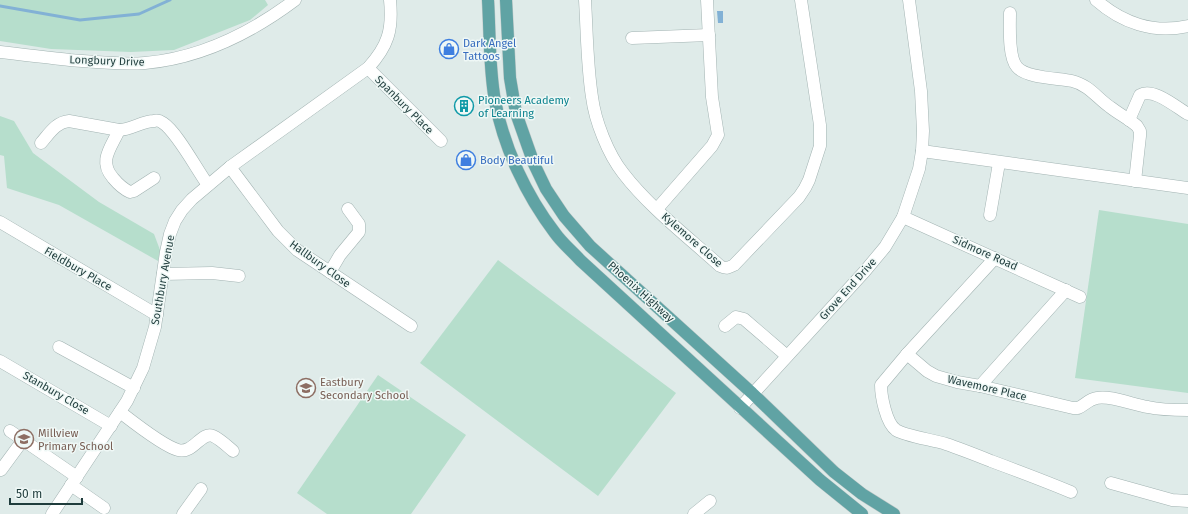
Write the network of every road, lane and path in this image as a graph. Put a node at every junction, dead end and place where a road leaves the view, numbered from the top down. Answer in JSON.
{"nodes":[{"id":1,"x":295,"y":0,"type":"edge"},
{"id":2,"x":390,"y":0,"type":"edge"},
{"id":3,"x":488,"y":0,"type":"edge"},
{"id":4,"x":506,"y":0,"type":"edge"},
{"id":5,"x":585,"y":0,"type":"edge"},
{"id":6,"x":707,"y":0,"type":"edge"},
{"id":7,"x":801,"y":0,"type":"edge"},
{"id":8,"x":909,"y":0,"type":"edge"},
{"id":9,"x":1096,"y":0,"type":"edge"},
{"id":10,"x":279,"y":5,"type":"edge"},
{"id":11,"x":1010,"y":13,"type":"dead end"},
{"id":12,"x":1188,"y":26,"type":"edge"},
{"id":13,"x":709,"y":35,"type":"junction"},
{"id":14,"x":632,"y":38,"type":"dead end"},
{"id":15,"x":0,"y":52,"type":"edge"},
{"id":16,"x":368,"y":68,"type":"junction"},
{"id":17,"x":1188,"y":114,"type":"edge"},
{"id":18,"x":1129,"y":120,"type":"junction"},
{"id":19,"x":119,"y":130,"type":"junction"},
{"id":20,"x":441,"y":141,"type":"dead end"},
{"id":21,"x":41,"y":143,"type":"dead end"},
{"id":22,"x":922,"y":151,"type":"junction"},
{"id":23,"x":999,"y":163,"type":"junction"},
{"id":24,"x":230,"y":167,"type":"junction"},
{"id":25,"x":154,"y":178,"type":"dead end"},
{"id":26,"x":1135,"y":182,"type":"junction"},
{"id":27,"x":208,"y":185,"type":"junction"},
{"id":28,"x":1188,"y":188,"type":"edge"},
{"id":29,"x":348,"y":209,"type":"dead end"},
{"id":30,"x":657,"y":209,"type":"junction"},
{"id":31,"x":990,"y":215,"type":"dead end"},
{"id":32,"x":904,"y":217,"type":"junction"},
{"id":33,"x":0,"y":222,"type":"edge"},
{"id":34,"x":995,"y":258,"type":"junction"},
{"id":35,"x":330,"y":272,"type":"junction"},
{"id":36,"x":163,"y":274,"type":"junction"},
{"id":37,"x":239,"y":276,"type":"dead end"},
{"id":38,"x":1066,"y":290,"type":"junction"},
{"id":39,"x":1080,"y":296,"type":"dead end"},
{"id":40,"x":157,"y":315,"type":"junction"},
{"id":41,"x":410,"y":326,"type":"dead end"},
{"id":42,"x":725,"y":326,"type":"dead end"},
{"id":43,"x":59,"y":346,"type":"dead end"},
{"id":44,"x":907,"y":354,"type":"junction"},
{"id":45,"x":786,"y":356,"type":"junction"},
{"id":46,"x":0,"y":361,"type":"edge"},
{"id":47,"x":980,"y":386,"type":"junction"},
{"id":48,"x":134,"y":388,"type":"junction"},
{"id":49,"x":752,"y":393,"type":"junction"},
{"id":50,"x":740,"y":408,"type":"junction"},
{"id":51,"x":1188,"y":410,"type":"edge"},
{"id":52,"x":120,"y":412,"type":"junction"},
{"id":53,"x":111,"y":426,"type":"junction"},
{"id":54,"x":10,"y":431,"type":"dead end"},
{"id":55,"x":23,"y":440,"type":"junction"},
{"id":56,"x":234,"y":450,"type":"dead end"},
{"id":57,"x":1,"y":470,"type":"dead end"},
{"id":58,"x":74,"y":481,"type":"junction"},
{"id":59,"x":1111,"y":483,"type":"dead end"},
{"id":60,"x":201,"y":489,"type":"dead end"},
{"id":61,"x":1071,"y":492,"type":"dead end"},
{"id":62,"x":710,"y":501,"type":"dead end"},
{"id":63,"x":1188,"y":501,"type":"edge"},
{"id":64,"x":104,"y":508,"type":"dead end"},
{"id":65,"x":52,"y":514,"type":"edge"},
{"id":66,"x":183,"y":514,"type":"edge"},
{"id":67,"x":694,"y":514,"type":"edge"},
{"id":68,"x":862,"y":514,"type":"edge"},
{"id":69,"x":894,"y":514,"type":"edge"}],
"edges":[{"from":1,"to":10,"type":"street","name":"Longbury Drive"},
{"from":2,"to":16,"type":"street","name":"Southbury Avenue"},
{"from":3,"to":50,"type":"main road","name":"Phoenix Highway"},
{"from":4,"to":49,"type":"main road","name":"Phoenix Highway"},
{"from":5,"to":30,"type":"street"},
{"from":6,"to":13,"type":"street","name":"Kylemore Close"},
{"from":7,"to":30,"type":"street","name":"Kylemore Close"},
{"from":8,"to":22,"type":"street","name":"Grove End Drive"},
{"from":9,"to":12,"type":"street"},
{"from":10,"to":15,"type":"street","name":"Longbury Drive"},
{"from":11,"to":18,"type":"street"},
{"from":13,"to":14,"type":"street"},
{"from":13,"to":30,"type":"street","name":"Kylemore Close"},
{"from":16,"to":20,"type":"street","name":"Spanbury Place"},
{"from":16,"to":24,"type":"street","name":"Southbury Avenue"},
{"from":17,"to":18,"type":"street"},
{"from":18,"to":26,"type":"street"},
{"from":19,"to":21,"type":"street"},
{"from":19,"to":25,"type":"street"},
{"from":19,"to":27,"type":"street"},
{"from":22,"to":23,"type":"street"},
{"from":22,"to":32,"type":"street","name":"Grove End Drive"},
{"from":23,"to":26,"type":"street"},
{"from":23,"to":31,"type":"street"},
{"from":24,"to":27,"type":"street","name":"Southbury Avenue"},
{"from":24,"to":35,"type":"street","name":"Hallbury Close"},
{"from":26,"to":28,"type":"street"},
{"from":27,"to":36,"type":"street","name":"Southbury Avenue"},
{"from":29,"to":35,"type":"street"},
{"from":32,"to":34,"type":"street","name":"Sidmore Road"},
{"from":32,"to":45,"type":"street","name":"Grove End Drive"},
{"from":33,"to":40,"type":"street","name":"Fieldbury Place"},
{"from":34,"to":38,"type":"street","name":"Sidmore Road"},
{"from":34,"to":44,"type":"street"},
{"from":35,"to":41,"type":"street","name":"Hallbury Close"},
{"from":36,"to":37,"type":"street"},
{"from":36,"to":40,"type":"street","name":"Southbury Avenue"},
{"from":38,"to":39,"type":"street","name":"Sidmore Road"},
{"from":38,"to":47,"type":"street"},
{"from":40,"to":48,"type":"street","name":"Southbury Avenue"},
{"from":42,"to":45,"type":"street"},
{"from":43,"to":48,"type":"street"},
{"from":44,"to":47,"type":"street","name":"Wavemore Place"},
{"from":44,"to":61,"type":"street"},
{"from":45,"to":49,"type":"street","name":"Grove End Drive"},
{"from":46,"to":53,"type":"street","name":"Stanbury Close"},
{"from":47,"to":51,"type":"street","name":"Wavemore Place"},
{"from":48,"to":52,"type":"street","name":"Southbury Avenue"},
{"from":49,"to":50,"type":"street","name":"Grove End Drive"},
{"from":49,"to":69,"type":"main road","name":"Phoenix Highway"},
{"from":50,"to":68,"type":"main road","name":"Phoenix Highway"},
{"from":52,"to":53,"type":"street","name":"Southbury Avenue"},
{"from":52,"to":56,"type":"street"},
{"from":53,"to":58,"type":"street","name":"Southbury Avenue"},
{"from":54,"to":55,"type":"street"},
{"from":55,"to":57,"type":"street"},
{"from":55,"to":58,"type":"street"},
{"from":58,"to":64,"type":"street"},
{"from":58,"to":65,"type":"street","name":"Southbury Avenue"},
{"from":59,"to":63,"type":"street"},
{"from":60,"to":66,"type":"street"},
{"from":62,"to":67,"type":"street"}]}
